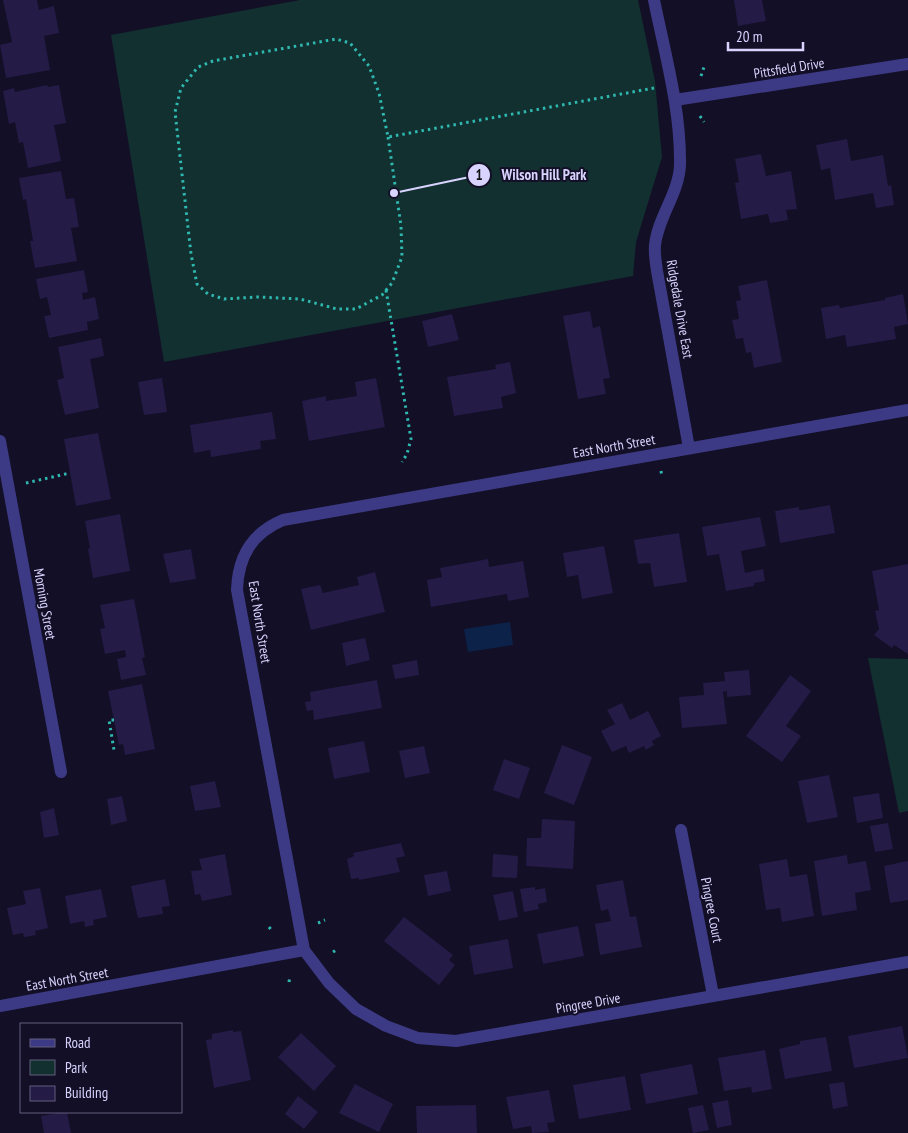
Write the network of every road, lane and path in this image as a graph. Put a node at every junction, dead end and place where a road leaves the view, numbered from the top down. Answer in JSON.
{"nodes":[{"id":1,"x":654,"y":0,"type":"edge"},
{"id":2,"x":908,"y":64,"type":"edge"},
{"id":3,"x":704,"y":67,"type":"dead end"},
{"id":4,"x":702,"y":76,"type":"dead end"},
{"id":5,"x":672,"y":85,"type":"junction"},
{"id":6,"x":675,"y":100,"type":"junction"},
{"id":7,"x":700,"y":116,"type":"dead end"},
{"id":8,"x":704,"y":122,"type":"dead end"},
{"id":9,"x":388,"y":137,"type":"junction"},
{"id":10,"x":386,"y":290,"type":"junction"},
{"id":11,"x":908,"y":410,"type":"edge"},
{"id":12,"x":0,"y":441,"type":"edge"},
{"id":13,"x":689,"y":448,"type":"junction"},
{"id":14,"x":402,"y":462,"type":"dead end"},
{"id":15,"x":70,"y":473,"type":"dead end"},
{"id":16,"x":8,"y":486,"type":"junction"},
{"id":17,"x":114,"y":720,"type":"dead end"},
{"id":18,"x":114,"y":750,"type":"dead end"},
{"id":19,"x":61,"y":772,"type":"dead end"},
{"id":20,"x":681,"y":830,"type":"dead end"},
{"id":21,"x":325,"y":920,"type":"dead end"},
{"id":22,"x":318,"y":923,"type":"dead end"},
{"id":23,"x":269,"y":927,"type":"dead end"},
{"id":24,"x":273,"y":932,"type":"dead end"},
{"id":25,"x":338,"y":948,"type":"dead end"},
{"id":26,"x":304,"y":950,"type":"junction"},
{"id":27,"x":333,"y":952,"type":"dead end"},
{"id":28,"x":908,"y":962,"type":"edge"},
{"id":29,"x":290,"y":976,"type":"dead end"},
{"id":30,"x":289,"y":982,"type":"dead end"},
{"id":31,"x":713,"y":995,"type":"junction"},
{"id":32,"x":0,"y":1006,"type":"edge"}],
"edges":[{"from":1,"to":5,"type":"street","name":"Ridgedale Drive East"},
{"from":2,"to":6,"type":"street","name":"Pittsfield Drive"},
{"from":3,"to":4,"type":"path"},
{"from":5,"to":6,"type":"street","name":"Ridgedale Drive East"},
{"from":5,"to":9,"type":"path"},
{"from":6,"to":13,"type":"street","name":"Ridgedale Drive East"},
{"from":7,"to":8,"type":"path"},
{"from":9,"to":10,"type":"path"},
{"from":9,"to":10,"type":"path"},
{"from":10,"to":14,"type":"path"},
{"from":11,"to":13,"type":"street","name":"East North Street"},
{"from":12,"to":16,"type":"street","name":"Morning Street"},
{"from":13,"to":26,"type":"street","name":"East North Street"},
{"from":15,"to":16,"type":"path"},
{"from":16,"to":19,"type":"street","name":"Morning Street"},
{"from":17,"to":18,"type":"path"},
{"from":20,"to":31,"type":"street","name":"Pingree Court"},
{"from":21,"to":22,"type":"path"},
{"from":23,"to":24,"type":"path"},
{"from":25,"to":27,"type":"path"},
{"from":26,"to":31,"type":"street","name":"Pingree Drive"},
{"from":26,"to":32,"type":"street","name":"East North Street"},
{"from":28,"to":31,"type":"street","name":"Pingree Drive"},
{"from":29,"to":30,"type":"path"}]}
